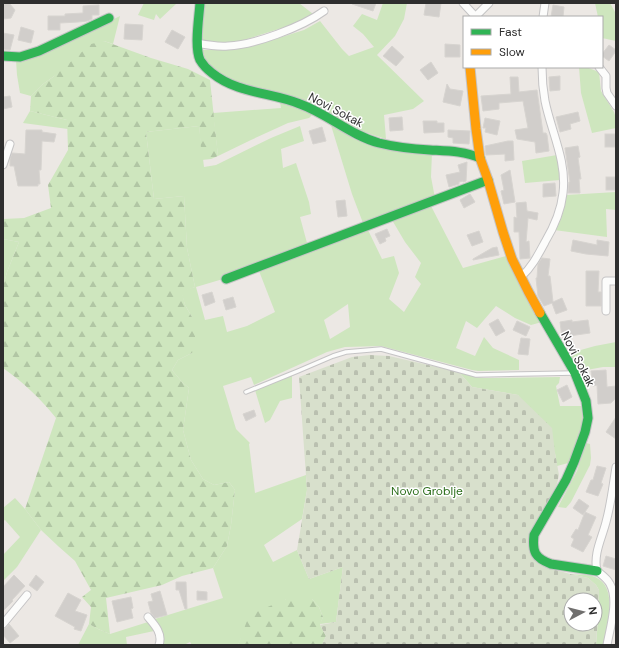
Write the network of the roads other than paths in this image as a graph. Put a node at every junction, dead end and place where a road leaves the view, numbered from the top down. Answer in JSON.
{"nodes":[{"id":1,"x":200,"y":3,"type":"edge"},
{"id":2,"x":463,"y":3,"type":"edge"},
{"id":3,"x":489,"y":3,"type":"edge"},
{"id":4,"x":545,"y":3,"type":"edge"},
{"id":5,"x":324,"y":11,"type":"dead end"},
{"id":6,"x":474,"y":16,"type":"edge"},
{"id":7,"x":476,"y":16,"type":"edge"},
{"id":8,"x":543,"y":16,"type":"edge"},
{"id":9,"x":109,"y":18,"type":"dead end"},
{"id":10,"x":197,"y":44,"type":"junction"},
{"id":11,"x":3,"y":56,"type":"edge"},
{"id":12,"x":470,"y":68,"type":"edge"},
{"id":13,"x":542,"y":68,"type":"edge"},
{"id":14,"x":600,"y":68,"type":"edge"},
{"id":15,"x":616,"y":106,"type":"edge"},
{"id":16,"x":10,"y":144,"type":"dead end"},
{"id":17,"x":480,"y":158,"type":"junction"},
{"id":18,"x":3,"y":165,"type":"edge"},
{"id":19,"x":488,"y":180,"type":"junction"},
{"id":20,"x":521,"y":277,"type":"junction"},
{"id":21,"x":226,"y":279,"type":"dead end"},
{"id":22,"x":616,"y":281,"type":"edge"},
{"id":23,"x":606,"y":311,"type":"dead end"},
{"id":24,"x":575,"y":373,"type":"junction"},
{"id":25,"x":246,"y":392,"type":"dead end"},
{"id":26,"x":616,"y":467,"type":"edge"},
{"id":27,"x":597,"y":571,"type":"junction"},
{"id":28,"x":27,"y":594,"type":"dead end"},
{"id":29,"x":615,"y":602,"type":"edge"},
{"id":30,"x":148,"y":617,"type":"dead end"},
{"id":31,"x":3,"y":624,"type":"edge"},
{"id":32,"x":159,"y":645,"type":"edge"},
{"id":33,"x":607,"y":645,"type":"edge"}],
"edges":[{"from":1,"to":10,"type":"street","name":"Novi Sokak"},
{"from":2,"to":6,"type":"street"},
{"from":3,"to":7,"type":"street"},
{"from":4,"to":8,"type":"street"},
{"from":5,"to":10,"type":"street"},
{"from":9,"to":11,"type":"street"},
{"from":10,"to":17,"type":"street","name":"Novi Sokak"},
{"from":12,"to":17,"type":"street","name":"Novi Sokak"},
{"from":13,"to":20,"type":"street"},
{"from":14,"to":15,"type":"street"},
{"from":16,"to":18,"type":"street"},
{"from":17,"to":19,"type":"street","name":"Novi Sokak"},
{"from":19,"to":20,"type":"street","name":"Novi Sokak"},
{"from":19,"to":21,"type":"street"},
{"from":20,"to":24,"type":"street","name":"Novi Sokak"},
{"from":22,"to":23,"type":"street"},
{"from":24,"to":25,"type":"lane"},
{"from":24,"to":27,"type":"street","name":"Novi Sokak"},
{"from":26,"to":27,"type":"street"},
{"from":27,"to":29,"type":"street"},
{"from":28,"to":31,"type":"street"},
{"from":29,"to":33,"type":"street"},
{"from":30,"to":32,"type":"street"}]}
